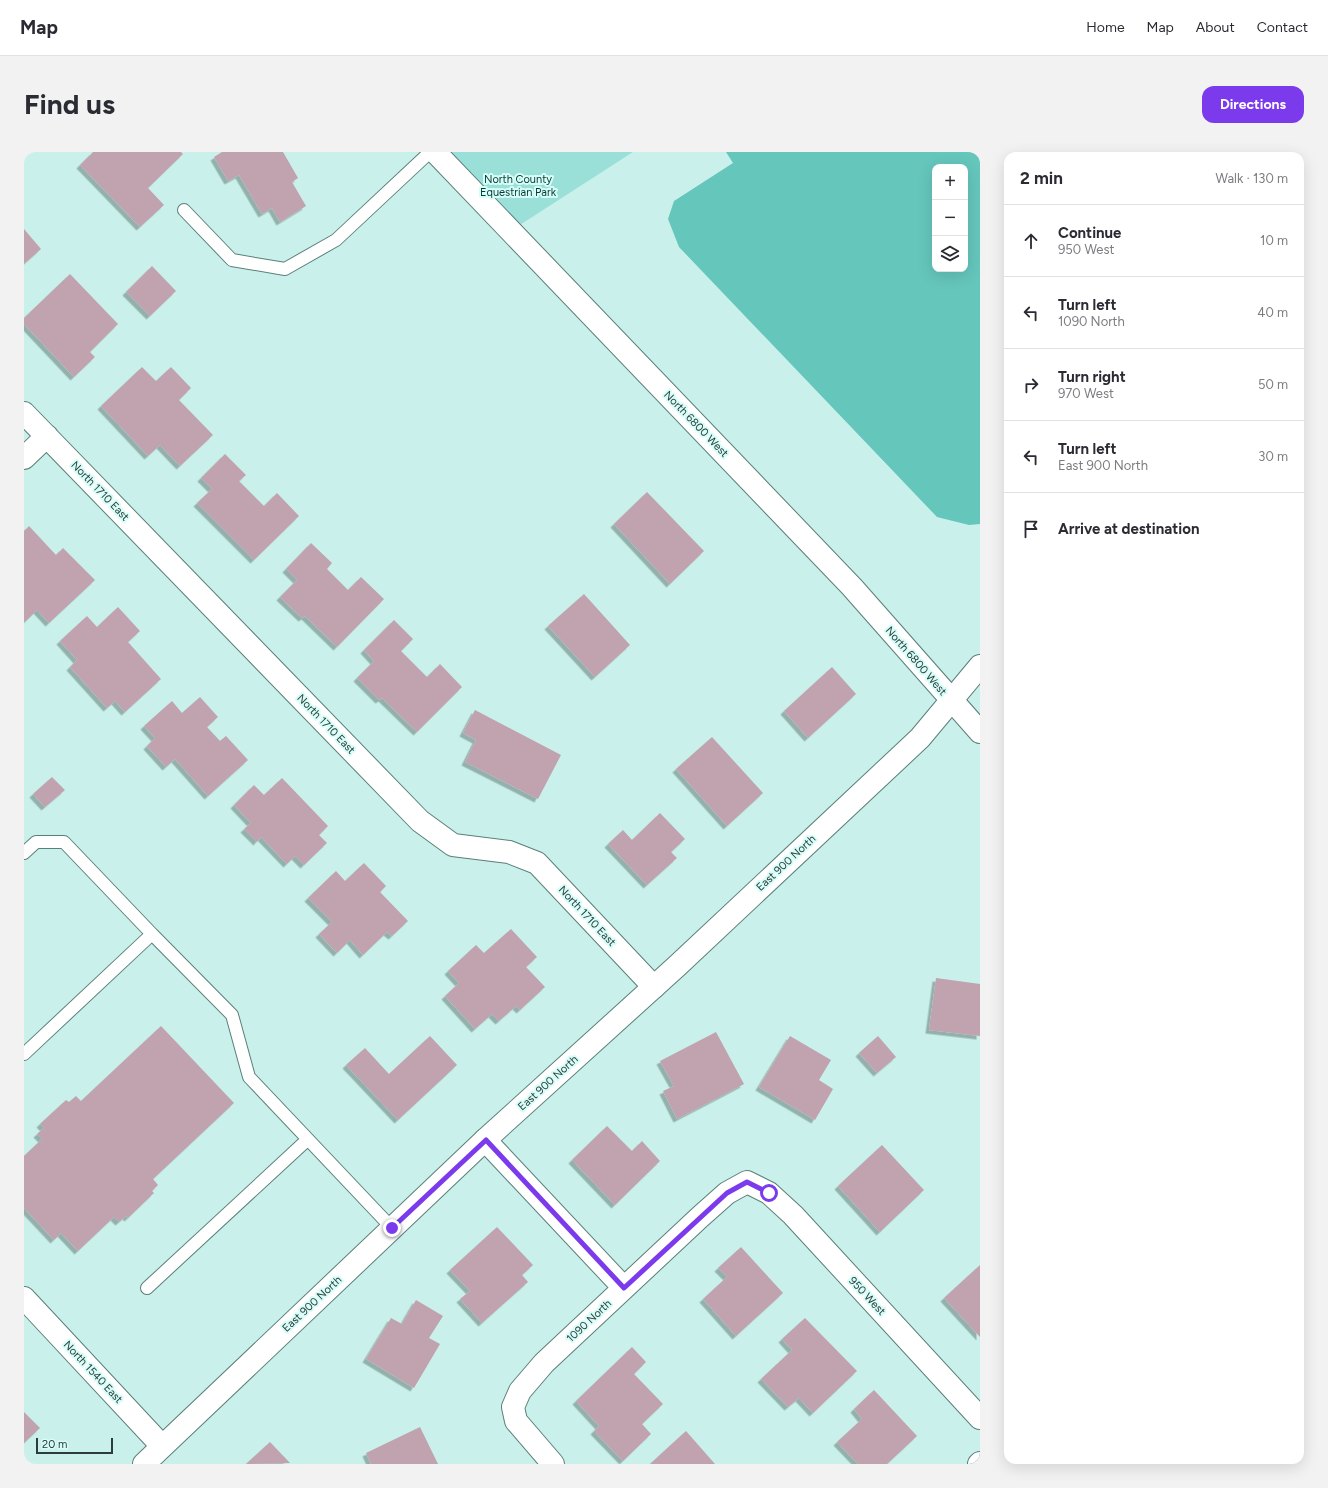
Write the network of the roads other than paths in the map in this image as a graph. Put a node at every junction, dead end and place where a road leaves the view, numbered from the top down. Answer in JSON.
{"nodes":[{"id":1,"x":430,"y":152,"type":"edge"},
{"id":2,"x":435,"y":152,"type":"edge"},
{"id":3,"x":184,"y":210,"type":"dead end"},
{"id":4,"x":24,"y":414,"type":"edge"},
{"id":5,"x":47,"y":436,"type":"junction"},
{"id":6,"x":24,"y":458,"type":"edge"},
{"id":7,"x":980,"y":666,"type":"edge"},
{"id":8,"x":951,"y":700,"type":"junction"},
{"id":9,"x":980,"y":732,"type":"edge"},
{"id":10,"x":24,"y":853,"type":"edge"},
{"id":11,"x":152,"y":934,"type":"junction"},
{"id":12,"x":654,"y":987,"type":"junction"},
{"id":13,"x":24,"y":1054,"type":"edge"},
{"id":14,"x":307,"y":1140,"type":"junction"},
{"id":15,"x":486,"y":1140,"type":"junction"},
{"id":16,"x":747,"y":1182,"type":"joint"},
{"id":17,"x":392,"y":1228,"type":"junction"},
{"id":18,"x":147,"y":1288,"type":"dead end"},
{"id":19,"x":624,"y":1288,"type":"junction"},
{"id":20,"x":24,"y":1298,"type":"edge"},
{"id":21,"x":980,"y":1418,"type":"edge"},
{"id":22,"x":162,"y":1446,"type":"junction"},
{"id":23,"x":144,"y":1464,"type":"edge"},
{"id":24,"x":553,"y":1464,"type":"edge"}],
"edges":[{"from":1,"to":3,"type":"lane"},
{"from":2,"to":8,"type":"street","name":"North 6800 West"},
{"from":4,"to":5,"type":"street","name":"North 1710 East"},
{"from":5,"to":6,"type":"street"},
{"from":5,"to":12,"type":"street","name":"North 1710 East"},
{"from":7,"to":8,"type":"street","name":"East 900 North"},
{"from":8,"to":9,"type":"street","name":"North 6800 West"},
{"from":8,"to":12,"type":"street","name":"East 900 North"},
{"from":10,"to":11,"type":"lane"},
{"from":11,"to":13,"type":"lane"},
{"from":11,"to":14,"type":"lane"},
{"from":12,"to":15,"type":"street","name":"East 900 North"},
{"from":14,"to":17,"type":"lane"},
{"from":14,"to":18,"type":"lane"},
{"from":15,"to":17,"type":"street","name":"East 900 North"},
{"from":15,"to":19,"type":"street"},
{"from":16,"to":19,"type":"street","name":"1090 North"},
{"from":16,"to":21,"type":"street","name":"950 West"},
{"from":17,"to":22,"type":"street","name":"East 900 North"},
{"from":19,"to":24,"type":"street","name":"1090 North"},
{"from":20,"to":22,"type":"street","name":"North 1540 East"},
{"from":22,"to":23,"type":"street","name":"East 900 North"}]}
